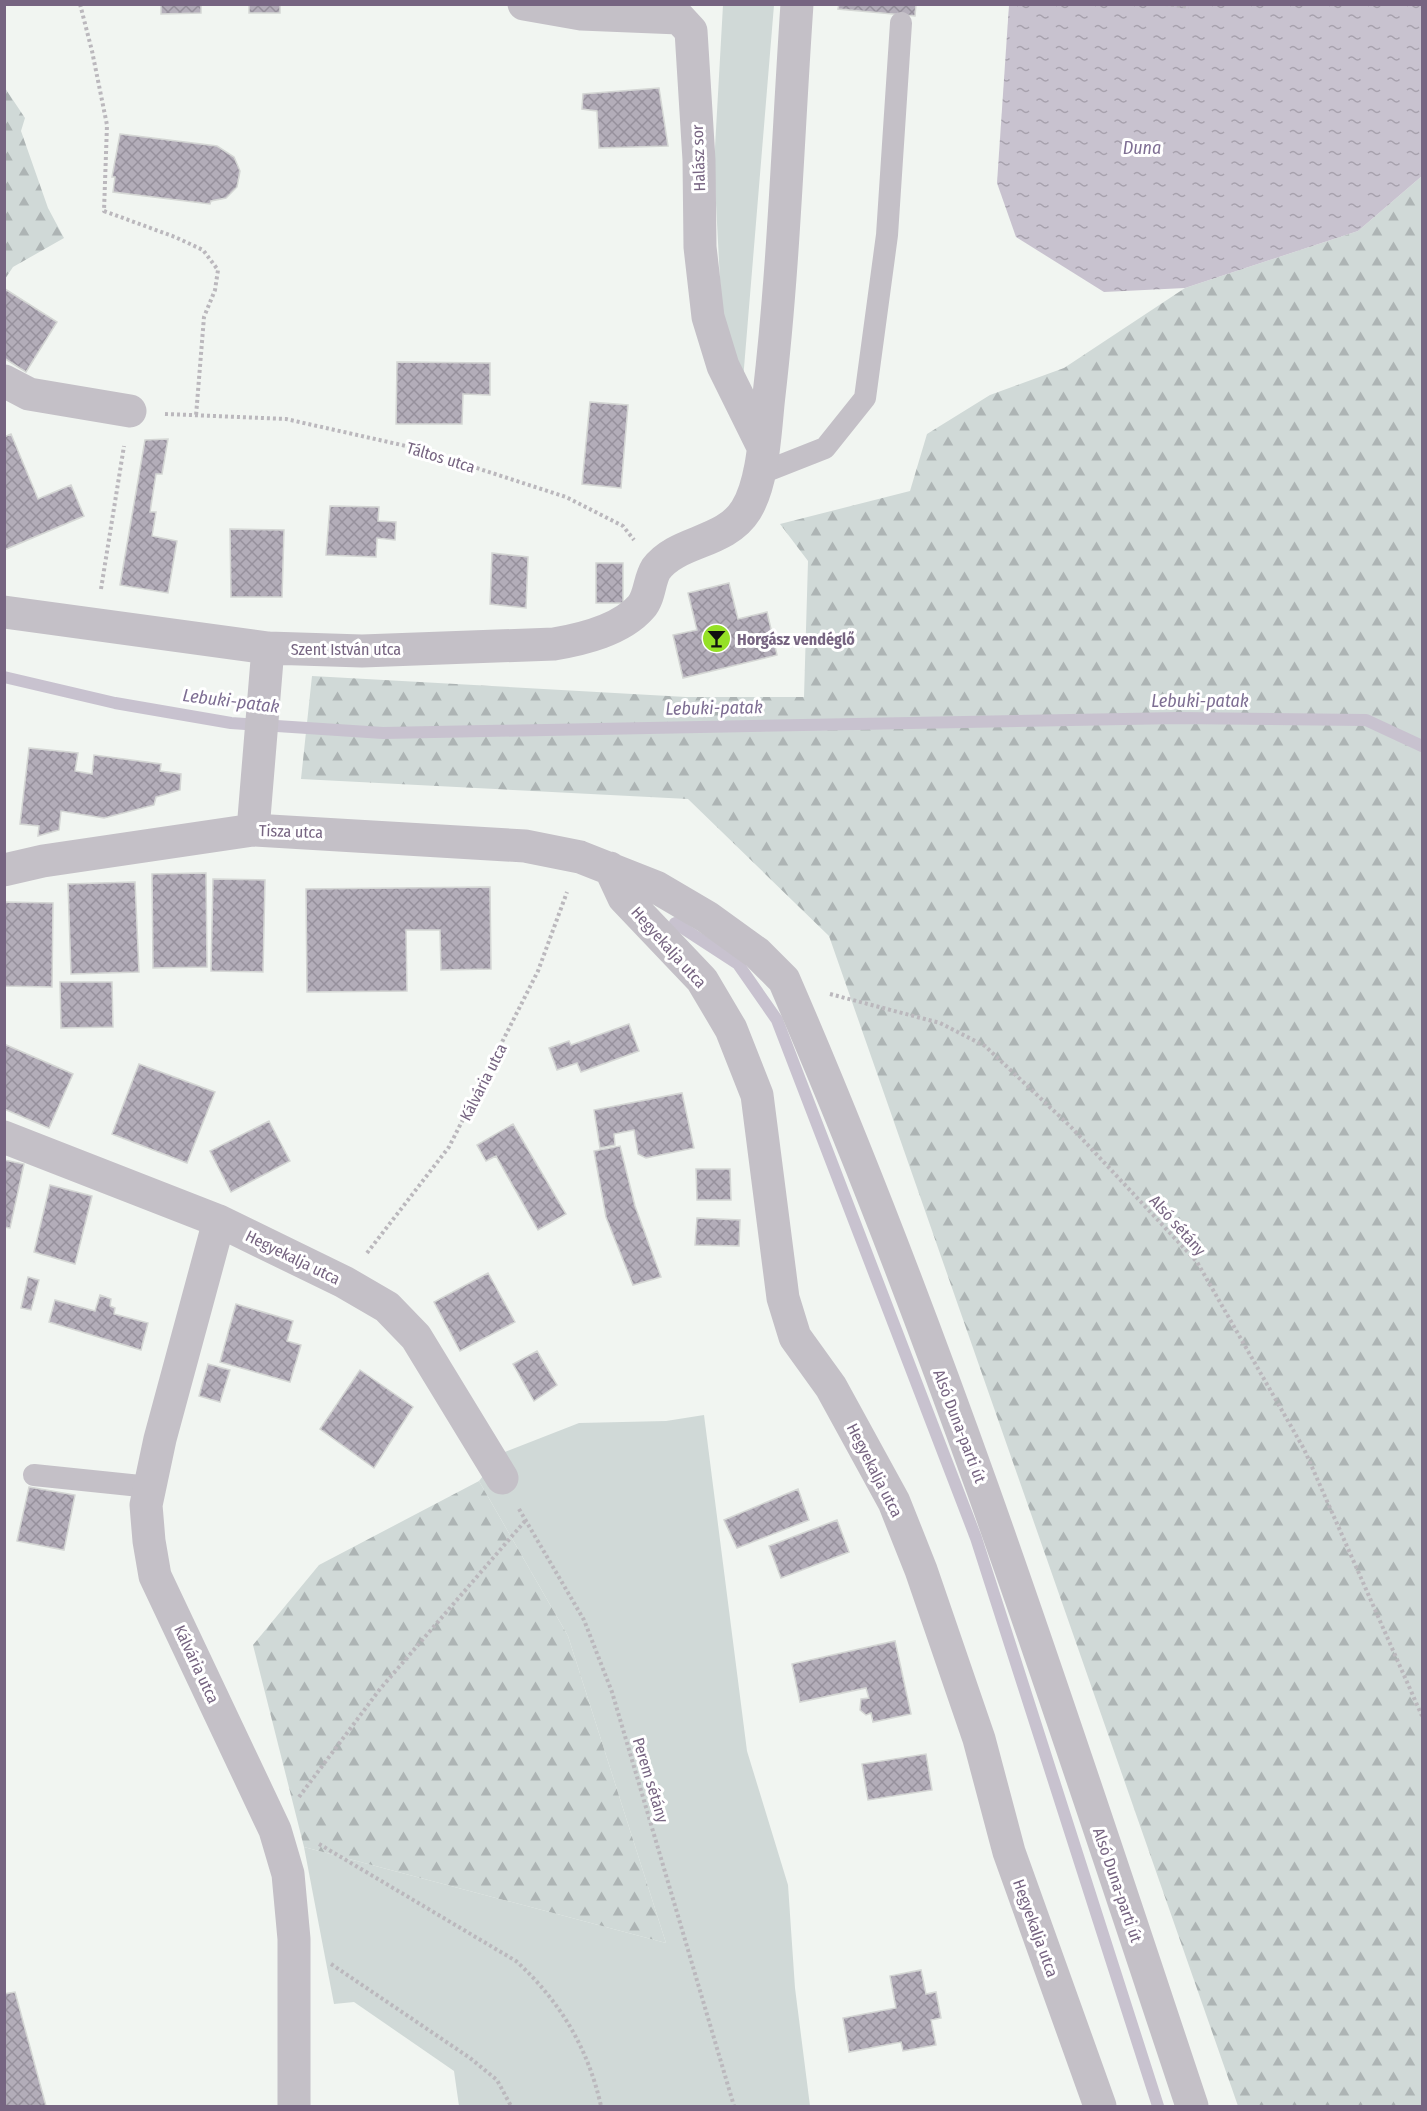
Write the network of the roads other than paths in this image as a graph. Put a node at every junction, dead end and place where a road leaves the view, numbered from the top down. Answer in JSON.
{"nodes":[{"id":1,"x":524,"y":4,"type":"edge"},
{"id":2,"x":797,"y":4,"type":"edge"},
{"id":3,"x":901,"y":23,"type":"dead end"},
{"id":4,"x":4,"y":381,"type":"edge"},
{"id":5,"x":129,"y":411,"type":"road end"},
{"id":6,"x":761,"y":460,"type":"junction"},
{"id":7,"x":4,"y":612,"type":"edge"},
{"id":8,"x":268,"y":648,"type":"junction"},
{"id":9,"x":253,"y":830,"type":"junction"},
{"id":10,"x":580,"y":857,"type":"joint"},
{"id":11,"x":610,"y":868,"type":"junction"},
{"id":12,"x":4,"y":870,"type":"edge"},
{"id":13,"x":4,"y":1137,"type":"edge"},
{"id":14,"x":219,"y":1221,"type":"junction"},
{"id":15,"x":34,"y":1475,"type":"dead end"},
{"id":16,"x":502,"y":1478,"type":"road end"},
{"id":17,"x":150,"y":1487,"type":"junction"},
{"id":18,"x":294,"y":2106,"type":"edge"},
{"id":19,"x":1100,"y":2106,"type":"edge"},
{"id":20,"x":1192,"y":2106,"type":"edge"}],
"edges":[{"from":1,"to":6,"type":"street","name":"Halász sor"},
{"from":2,"to":6,"type":"street"},
{"from":3,"to":6,"type":"lane"},
{"from":4,"to":5,"type":"street"},
{"from":6,"to":8,"type":"street","name":"Szent István utca"},
{"from":7,"to":8,"type":"street","name":"Szent István utca"},
{"from":8,"to":9,"type":"street"},
{"from":9,"to":10,"type":"street","name":"Tisza utca"},
{"from":9,"to":12,"type":"street","name":"Tisza utca"},
{"from":10,"to":11,"type":"street","name":"Alsó Duna-parti út"},
{"from":11,"to":19,"type":"street","name":"Hegyekalja utca"},
{"from":11,"to":20,"type":"street","name":"Alsó Duna-parti út"},
{"from":13,"to":14,"type":"street","name":"Hegyekalja utca"},
{"from":14,"to":16,"type":"street","name":"Hegyekalja utca"},
{"from":14,"to":17,"type":"street","name":"Kálvária utca"},
{"from":15,"to":17,"type":"lane"},
{"from":17,"to":18,"type":"street","name":"Kálvária utca"}]}
